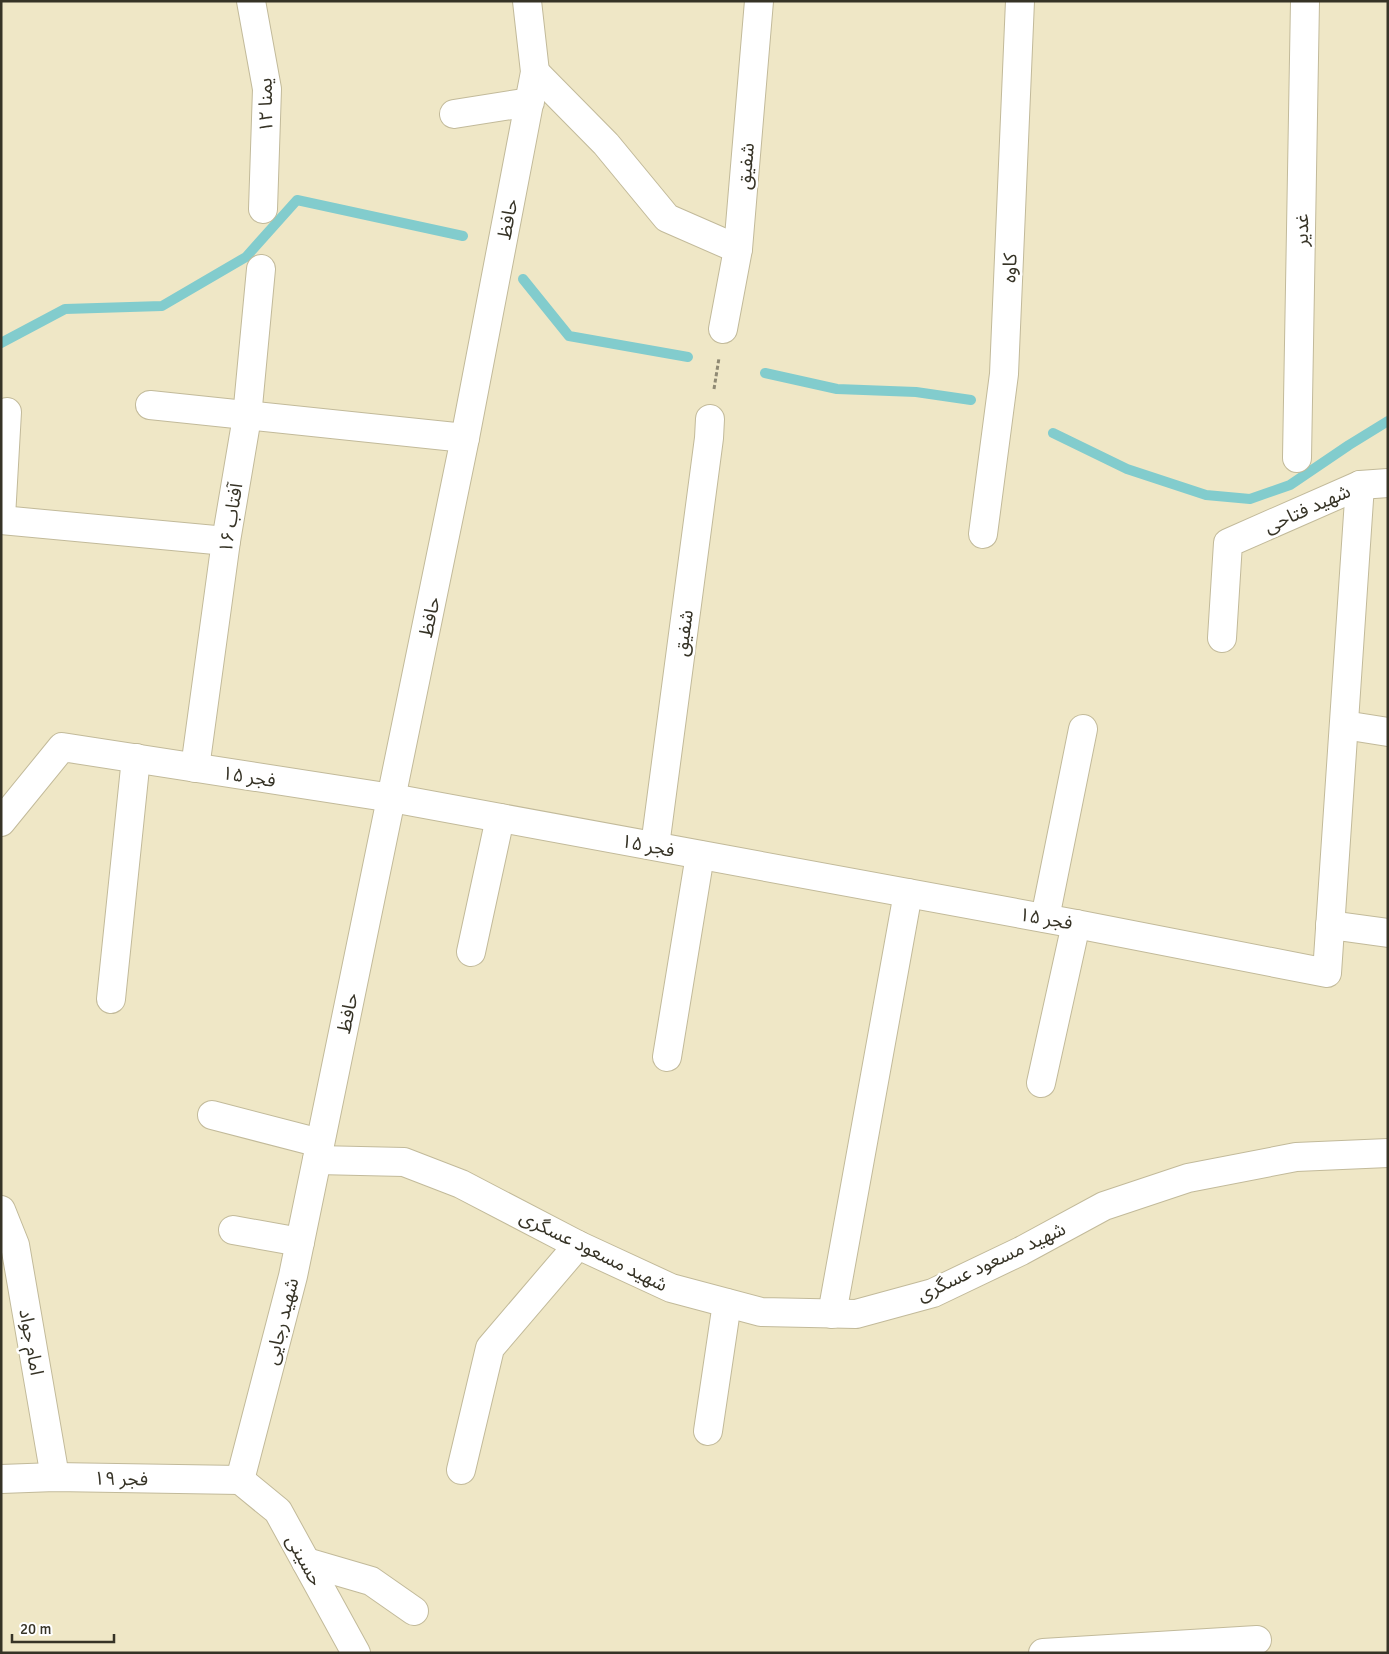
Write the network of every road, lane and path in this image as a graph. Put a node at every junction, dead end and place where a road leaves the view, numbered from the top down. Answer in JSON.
{"nodes":[{"id":1,"x":251,"y":1,"type":"edge"},
{"id":2,"x":527,"y":1,"type":"edge"},
{"id":3,"x":759,"y":1,"type":"edge"},
{"id":4,"x":1020,"y":1,"type":"edge"},
{"id":5,"x":1305,"y":1,"type":"edge"},
{"id":6,"x":536,"y":72,"type":"junction"},
{"id":7,"x":530,"y":102,"type":"junction"},
{"id":8,"x":454,"y":114,"type":"dead end"},
{"id":9,"x":263,"y":209,"type":"dead end"},
{"id":10,"x":738,"y":249,"type":"junction"},
{"id":11,"x":261,"y":269,"type":"dead end"},
{"id":12,"x":723,"y":329,"type":"joint"},
{"id":13,"x":150,"y":405,"type":"dead end"},
{"id":14,"x":7,"y":412,"type":"dead end"},
{"id":15,"x":247,"y":417,"type":"junction"},
{"id":16,"x":710,"y":419,"type":"joint"},
{"id":17,"x":465,"y":438,"type":"junction"},
{"id":18,"x":1297,"y":458,"type":"dead end"},
{"id":19,"x":1388,"y":483,"type":"edge"},
{"id":20,"x":1360,"y":485,"type":"junction"},
{"id":21,"x":1,"y":518,"type":"edge"},
{"id":22,"x":982,"y":534,"type":"dead end"},
{"id":23,"x":226,"y":541,"type":"junction"},
{"id":24,"x":1222,"y":638,"type":"dead end"},
{"id":25,"x":1344,"y":725,"type":"junction"},
{"id":26,"x":1083,"y":729,"type":"dead end"},
{"id":27,"x":1388,"y":732,"type":"edge"},
{"id":28,"x":136,"y":758,"type":"junction"},
{"id":29,"x":195,"y":768,"type":"junction"},
{"id":30,"x":392,"y":798,"type":"junction"},
{"id":31,"x":500,"y":818,"type":"junction"},
{"id":32,"x":1,"y":822,"type":"edge"},
{"id":33,"x":655,"y":846,"type":"junction"},
{"id":34,"x":700,"y":855,"type":"junction"},
{"id":35,"x":908,"y":893,"type":"junction"},
{"id":36,"x":1045,"y":918,"type":"junction"},
{"id":37,"x":1076,"y":924,"type":"junction"},
{"id":38,"x":1330,"y":925,"type":"junction"},
{"id":39,"x":1388,"y":933,"type":"edge"},
{"id":40,"x":471,"y":952,"type":"dead end"},
{"id":41,"x":111,"y":999,"type":"dead end"},
{"id":42,"x":667,"y":1057,"type":"dead end"},
{"id":43,"x":1041,"y":1082,"type":"dead end"},
{"id":44,"x":212,"y":1115,"type":"dead end"},
{"id":45,"x":319,"y":1152,"type":"junction"},
{"id":46,"x":1388,"y":1153,"type":"edge"},
{"id":47,"x":1,"y":1210,"type":"edge"},
{"id":48,"x":233,"y":1230,"type":"dead end"},
{"id":49,"x":300,"y":1242,"type":"junction"},
{"id":50,"x":578,"y":1245,"type":"junction"},
{"id":51,"x":727,"y":1303,"type":"junction"},
{"id":52,"x":832,"y":1314,"type":"junction"},
{"id":53,"x":708,"y":1431,"type":"dead end"},
{"id":54,"x":461,"y":1470,"type":"dead end"},
{"id":55,"x":55,"y":1477,"type":"junction"},
{"id":56,"x":1,"y":1479,"type":"edge"},
{"id":57,"x":240,"y":1480,"type":"junction"},
{"id":58,"x":306,"y":1562,"type":"junction"},
{"id":59,"x":414,"y":1611,"type":"dead end"},
{"id":60,"x":1257,"y":1640,"type":"dead end"},
{"id":61,"x":1164,"y":1649,"type":"edge"},
{"id":62,"x":356,"y":1653,"type":"edge"},
{"id":63,"x":1044,"y":1653,"type":"edge"}],
"edges":[{"from":1,"to":9,"type":"street","name":"یمنا ۱۲"},
{"from":2,"to":6,"type":"street","name":"حافظ"},
{"from":3,"to":10,"type":"street","name":"شفیق"},
{"from":4,"to":22,"type":"street","name":"کاوه"},
{"from":5,"to":18,"type":"street","name":"غدیر"},
{"from":6,"to":7,"type":"street","name":"حافظ"},
{"from":6,"to":10,"type":"street"},
{"from":7,"to":8,"type":"street"},
{"from":7,"to":17,"type":"street","name":"حافظ"},
{"from":10,"to":12,"type":"street","name":"شفیق"},
{"from":11,"to":15,"type":"street","name":"آفتاب ۱۶"},
{"from":12,"to":16,"type":"path"},
{"from":13,"to":15,"type":"street"},
{"from":14,"to":21,"type":"street"},
{"from":15,"to":17,"type":"street"},
{"from":15,"to":23,"type":"street","name":"آفتاب ۱۶"},
{"from":16,"to":33,"type":"street","name":"شفیق"},
{"from":17,"to":30,"type":"street","name":"حافظ"},
{"from":19,"to":20,"type":"street","name":"شهید فتاحی"},
{"from":20,"to":24,"type":"street","name":"شهید فتاحی"},
{"from":20,"to":25,"type":"street"},
{"from":21,"to":23,"type":"street"},
{"from":23,"to":29,"type":"street","name":"آفتاب ۱۶"},
{"from":25,"to":27,"type":"street"},
{"from":25,"to":38,"type":"street"},
{"from":26,"to":36,"type":"street"},
{"from":28,"to":29,"type":"street","name":"فجر ۱۵"},
{"from":28,"to":32,"type":"street","name":"فجر ۱۵"},
{"from":28,"to":41,"type":"street"},
{"from":29,"to":30,"type":"street","name":"فجر ۱۵"},
{"from":30,"to":31,"type":"street","name":"فجر ۱۵"},
{"from":30,"to":45,"type":"street","name":"حافظ"},
{"from":31,"to":33,"type":"street","name":"فجر ۱۵"},
{"from":31,"to":40,"type":"street"},
{"from":33,"to":34,"type":"street","name":"فجر ۱۵"},
{"from":34,"to":35,"type":"street","name":"فجر ۱۵"},
{"from":34,"to":42,"type":"street"},
{"from":35,"to":36,"type":"street","name":"فجر ۱۵"},
{"from":35,"to":52,"type":"street"},
{"from":36,"to":37,"type":"street","name":"فجر ۱۵"},
{"from":37,"to":38,"type":"street","name":"فجر ۱۵"},
{"from":37,"to":43,"type":"street"},
{"from":38,"to":39,"type":"street"},
{"from":44,"to":45,"type":"street","name":"شهید مسعود عسگری"},
{"from":45,"to":49,"type":"street","name":"شهید رجایی"},
{"from":45,"to":50,"type":"street","name":"شهید مسعود عسگری"},
{"from":46,"to":52,"type":"street","name":"شهید مسعود عسگری"},
{"from":47,"to":55,"type":"street","name":"امام جواد"},
{"from":48,"to":49,"type":"street"},
{"from":49,"to":57,"type":"street","name":"شهید رجایی"},
{"from":50,"to":51,"type":"street","name":"شهید مسعود عسگری"},
{"from":50,"to":54,"type":"street"},
{"from":51,"to":52,"type":"street","name":"شهید مسعود عسگری"},
{"from":51,"to":53,"type":"street"},
{"from":55,"to":56,"type":"street","name":"فجر ۱۹"},
{"from":55,"to":57,"type":"street","name":"فجر ۱۹"},
{"from":57,"to":58,"type":"street","name":"حسینی"},
{"from":58,"to":59,"type":"street"},
{"from":58,"to":62,"type":"street","name":"حسینی"},
{"from":60,"to":61,"type":"street"},
{"from":61,"to":63,"type":"street"}]}
